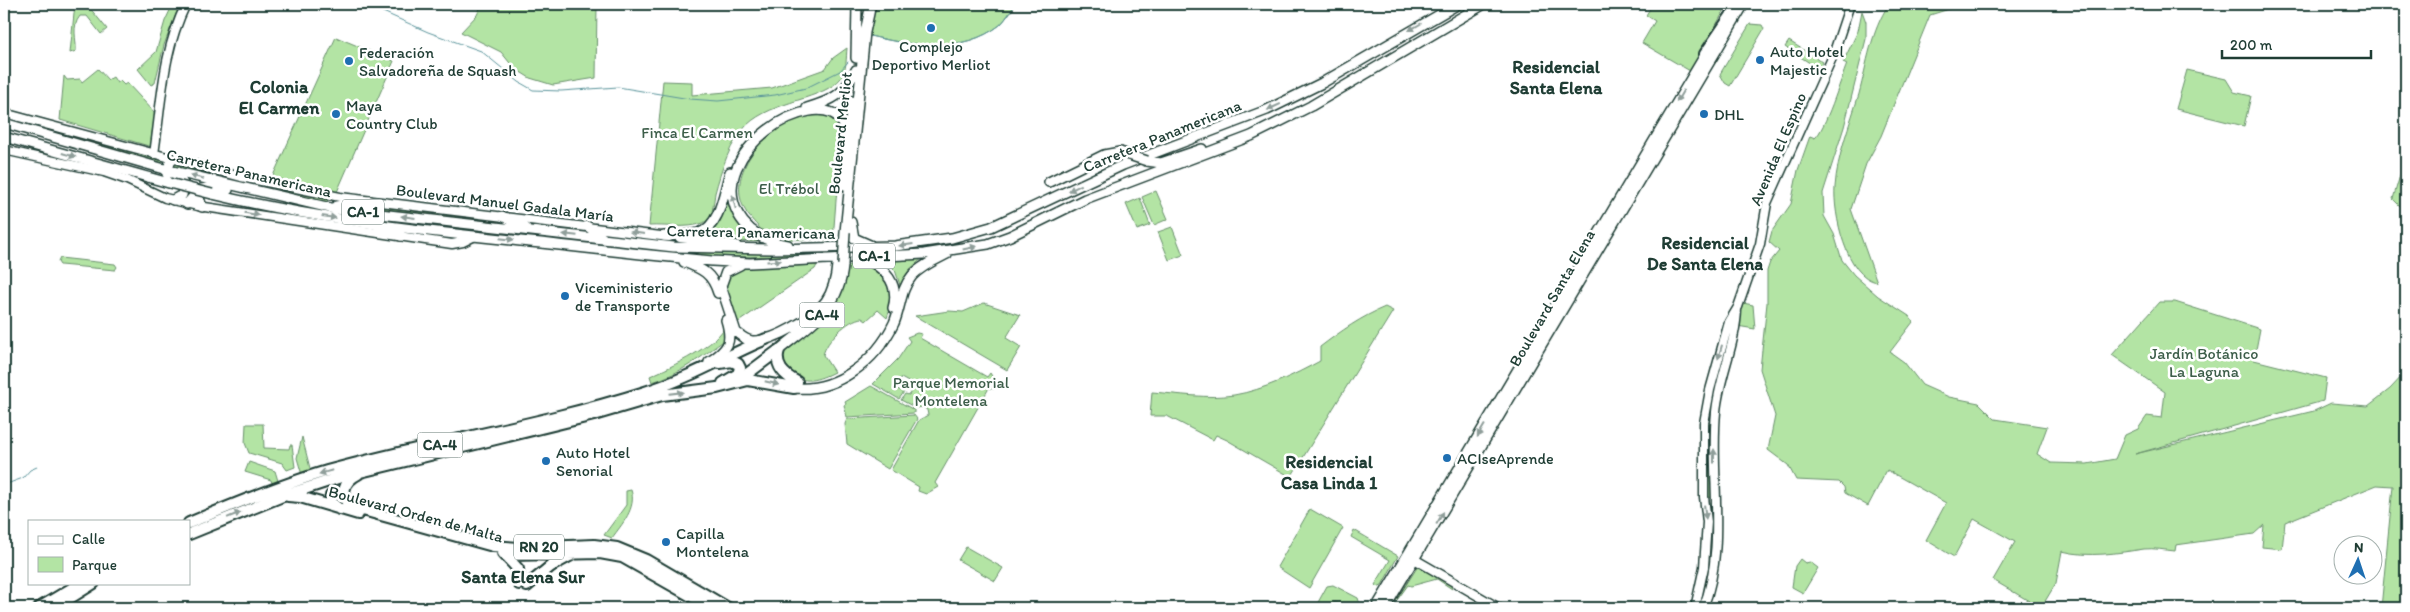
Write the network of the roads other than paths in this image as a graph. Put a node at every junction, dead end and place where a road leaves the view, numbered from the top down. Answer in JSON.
{"nodes":[{"id":1,"x":186,"y":4,"type":"edge"},
{"id":2,"x":857,"y":4,"type":"edge"},
{"id":3,"x":871,"y":4,"type":"edge"},
{"id":4,"x":1458,"y":4,"type":"edge"},
{"id":5,"x":1484,"y":4,"type":"edge"},
{"id":6,"x":1734,"y":4,"type":"edge"},
{"id":7,"x":1739,"y":4,"type":"edge"},
{"id":8,"x":1744,"y":4,"type":"edge"},
{"id":9,"x":1850,"y":4,"type":"edge"},
{"id":10,"x":1705,"y":54,"type":"junction"},
{"id":11,"x":856,"y":70,"type":"junction"},
{"id":12,"x":4,"y":113,"type":"edge"},
{"id":13,"x":4,"y":123,"type":"edge"},
{"id":14,"x":855,"y":136,"type":"junction"},
{"id":15,"x":1250,"y":136,"type":"junction"},
{"id":16,"x":4,"y":137,"type":"edge"},
{"id":17,"x":846,"y":149,"type":"junction"},
{"id":18,"x":4,"y":150,"type":"edge"},
{"id":19,"x":96,"y":150,"type":"junction"},
{"id":20,"x":154,"y":154,"type":"junction"},
{"id":21,"x":171,"y":159,"type":"junction"},
{"id":22,"x":168,"y":170,"type":"junction"},
{"id":23,"x":1049,"y":182,"type":"dead end"},
{"id":24,"x":198,"y":191,"type":"junction"},
{"id":25,"x":173,"y":200,"type":"junction"},
{"id":26,"x":370,"y":201,"type":"junction"},
{"id":27,"x":187,"y":204,"type":"junction"},
{"id":28,"x":202,"y":206,"type":"junction"},
{"id":29,"x":321,"y":207,"type":"junction"},
{"id":30,"x":1617,"y":210,"type":"junction"},
{"id":31,"x":502,"y":216,"type":"junction"},
{"id":32,"x":364,"y":222,"type":"junction"},
{"id":33,"x":587,"y":226,"type":"junction"},
{"id":34,"x":531,"y":231,"type":"junction"},
{"id":35,"x":843,"y":232,"type":"junction"},
{"id":36,"x":401,"y":236,"type":"junction"},
{"id":37,"x":475,"y":236,"type":"junction"},
{"id":38,"x":664,"y":236,"type":"junction"},
{"id":39,"x":606,"y":239,"type":"junction"},
{"id":40,"x":872,"y":246,"type":"junction"},
{"id":41,"x":815,"y":248,"type":"junction"},
{"id":42,"x":772,"y":249,"type":"junction"},
{"id":43,"x":952,"y":251,"type":"junction"},
{"id":44,"x":669,"y":257,"type":"junction"},
{"id":45,"x":862,"y":257,"type":"junction"},
{"id":46,"x":750,"y":262,"type":"junction"},
{"id":47,"x":840,"y":265,"type":"junction"},
{"id":48,"x":899,"y":294,"type":"junction"},
{"id":49,"x":1562,"y":302,"type":"junction"},
{"id":50,"x":1738,"y":307,"type":"junction"},
{"id":51,"x":766,"y":339,"type":"junction"},
{"id":52,"x":779,"y":350,"type":"junction"},
{"id":53,"x":698,"y":371,"type":"junction"},
{"id":54,"x":800,"y":386,"type":"junction"},
{"id":55,"x":717,"y":388,"type":"junction"},
{"id":56,"x":698,"y":390,"type":"junction"},
{"id":57,"x":375,"y":468,"type":"junction"},
{"id":58,"x":280,"y":497,"type":"junction"},
{"id":59,"x":344,"y":497,"type":"junction"},
{"id":60,"x":339,"y":509,"type":"junction"},
{"id":61,"x":190,"y":523,"type":"edge"},
{"id":62,"x":190,"y":534,"type":"edge"},
{"id":63,"x":578,"y":552,"type":"junction"},
{"id":64,"x":503,"y":553,"type":"junction"},
{"id":65,"x":1411,"y":558,"type":"junction"},
{"id":66,"x":79,"y":584,"type":"edge"},
{"id":67,"x":92,"y":584,"type":"edge"},
{"id":68,"x":39,"y":608,"type":"edge"},
{"id":69,"x":54,"y":608,"type":"edge"},
{"id":70,"x":712,"y":608,"type":"edge"},
{"id":71,"x":728,"y":608,"type":"edge"},
{"id":72,"x":1376,"y":608,"type":"edge"},
{"id":73,"x":1385,"y":608,"type":"edge"},
{"id":74,"x":1499,"y":608,"type":"edge"},
{"id":75,"x":1695,"y":608,"type":"edge"},
{"id":76,"x":1702,"y":608,"type":"edge"}],
"edges":[{"from":1,"to":20,"type":"street"},
{"from":2,"to":11,"type":"main road","name":"Boulevard Merliot"},
{"from":3,"to":14,"type":"main road","name":"Boulevard Merliot"},
{"from":4,"to":40,"type":"main road","name":"Carretera Panamericana","number":"CA-1","one_way":true},
{"from":5,"to":15,"type":"main road","name":"Carretera Panamericana","number":"CA-1"},
{"from":6,"to":10,"type":"main road"},
{"from":7,"to":10,"type":"highway"},
{"from":8,"to":30,"type":"main road","name":"Boulevard Santa Elena"},
{"from":9,"to":50,"type":"street","name":"Avenida El Espino"},
{"from":10,"to":30,"type":"main road","one_way":true},
{"from":11,"to":17,"type":"main road","name":"Boulevard Merliot"},
{"from":11,"to":38,"type":"main road"},
{"from":12,"to":20,"type":"street","name":"Boulevard Manuel Gadala María"},
{"from":13,"to":19,"type":"main road","name":"Carretera Panamericana","number":"CA-1"},
{"from":14,"to":35,"type":"main road","name":"Boulevard Merliot"},
{"from":14,"to":40,"type":"main road"},
{"from":15,"to":23,"type":"main road","bridge":true},
{"from":43,"to":15,"type":"main road","name":"Carretera Panamericana","number":"CA-1","one_way":true},
{"from":16,"to":32,"type":"main road","name":"Carretera Panamericana","number":"CA-1","one_way":true,"bridge":true},
{"from":17,"to":35,"type":"main road","name":"Boulevard Merliot"},
{"from":41,"to":17,"type":"main road","one_way":true},
{"from":18,"to":25,"type":"street","name":"Carretera Panamericana"},
{"from":19,"to":22,"type":"main road","name":"Carretera Panamericana","number":"CA-1"},
{"from":19,"to":25,"type":"main road"},
{"from":20,"to":21,"type":"street","name":"Boulevard Manuel Gadala María"},
{"from":21,"to":22,"type":"main road"},
{"from":21,"to":26,"type":"street","name":"Boulevard Manuel Gadala María"},
{"from":29,"to":22,"type":"main road","name":"Carretera Panamericana","number":"CA-1","one_way":true},
{"from":24,"to":27,"type":"main road"},
{"from":24,"to":28,"type":"main road"},
{"from":24,"to":29,"type":"main road"},
{"from":25,"to":27,"type":"street","name":"Carretera Panamericana"},
{"from":26,"to":29,"type":"main road"},
{"from":26,"to":31,"type":"street","name":"Boulevard Manuel Gadala María"},
{"from":27,"to":28,"type":"street","name":"Carretera Panamericana"},
{"from":28,"to":36,"type":"street","name":"Carretera Panamericana","one_way":true},
{"from":34,"to":29,"type":"main road","name":"Carretera Panamericana","number":"CA-1","one_way":true},
{"from":30,"to":49,"type":"main road","name":"Boulevard Santa Elena"},
{"from":30,"to":49,"type":"main road","name":"Boulevard Santa Elena"},
{"from":31,"to":33,"type":"street","name":"Boulevard Manuel Gadala María"},
{"from":31,"to":34,"type":"main road"},
{"from":32,"to":36,"type":"main road"},
{"from":32,"to":37,"type":"main road","name":"Carretera Panamericana","number":"CA-1"},
{"from":38,"to":33,"type":"street","name":"Boulevard Manuel Gadala María","one_way":true},
{"from":33,"to":39,"type":"main road"},
{"from":39,"to":34,"type":"main road","name":"Carretera Panamericana","number":"CA-1","one_way":true},
{"from":35,"to":47,"type":"main road","name":"Boulevard Merliot"},
{"from":36,"to":37,"type":"street","name":"Carretera Panamericana"},
{"from":37,"to":44,"type":"main road","name":"Carretera Panamericana","number":"CA-1","one_way":true},
{"from":38,"to":42,"type":"street","name":"Boulevard Manuel Gadala María"},
{"from":39,"to":42,"type":"main road","name":"Carretera Panamericana","number":"CA-1"},
{"from":40,"to":41,"type":"main road","name":"Carretera Panamericana","number":"CA-1"},
{"from":41,"to":42,"type":"main road","name":"Carretera Panamericana","number":"CA-1"},
{"from":43,"to":45,"type":"main road","name":"Carretera Panamericana","number":"CA-1"},
{"from":43,"to":48,"type":"main road"},
{"from":44,"to":46,"type":"main road","name":"Carretera Panamericana","number":"CA-1"},
{"from":44,"to":53,"type":"main road"},
{"from":46,"to":45,"type":"main road","name":"Carretera Panamericana","number":"CA-1","one_way":true},
{"from":45,"to":48,"type":"main road"},
{"from":46,"to":51,"type":"main road"},
{"from":47,"to":51,"type":"main road","number":"CA-4"},
{"from":47,"to":52,"type":"main road","number":"CA-4"},
{"from":48,"to":54,"type":"main road"},
{"from":65,"to":49,"type":"main road","name":"Boulevard Santa Elena","one_way":true},
{"from":49,"to":65,"type":"main road","name":"Boulevard Santa Elena","one_way":true},
{"from":50,"to":75,"type":"street","name":"Avenida El Espino","one_way":true},
{"from":76,"to":50,"type":"street","name":"Avenida El Espino","one_way":true},
{"from":51,"to":53,"type":"highway","number":"CA-4"},
{"from":52,"to":54,"type":"highway"},
{"from":52,"to":55,"type":"highway","number":"CA-4"},
{"from":53,"to":56,"type":"highway"},
{"from":53,"to":61,"type":"highway","number":"CA-4","one_way":true},
{"from":55,"to":54,"type":"highway","one_way":true},
{"from":55,"to":56,"type":"highway","number":"CA-4"},
{"from":57,"to":56,"type":"highway","number":"CA-4","one_way":true},
{"from":57,"to":58,"type":"highway","number":"CA-4"},
{"from":57,"to":59,"type":"highway","name":"Boulevard Orden de Malta"},
{"from":58,"to":60,"type":"highway","name":"Boulevard Orden de Malta","number":"RN 20"},
{"from":62,"to":58,"type":"highway","number":"CA-4","one_way":true},
{"from":59,"to":60,"type":"highway"},
{"from":59,"to":71,"type":"highway","name":"Boulevard Orden de Malta","number":"RN 20"},
{"from":60,"to":64,"type":"highway","name":"Boulevard Orden de Malta","number":"RN 20"},
{"from":63,"to":64,"type":"highway","name":"Boulevard Orden de Malta","number":"RN 20"},
{"from":63,"to":64,"type":"highway"},
{"from":63,"to":70,"type":"highway","name":"Boulevard Orden de Malta","number":"RN 20"},
{"from":65,"to":72,"type":"main road","name":"Boulevard Santa Elena"},
{"from":65,"to":73,"type":"main road","name":"Boulevard Santa Elena"},
{"from":65,"to":74,"type":"street"},
{"from":66,"to":68,"type":"highway"},
{"from":67,"to":69,"type":"highway"}]}
